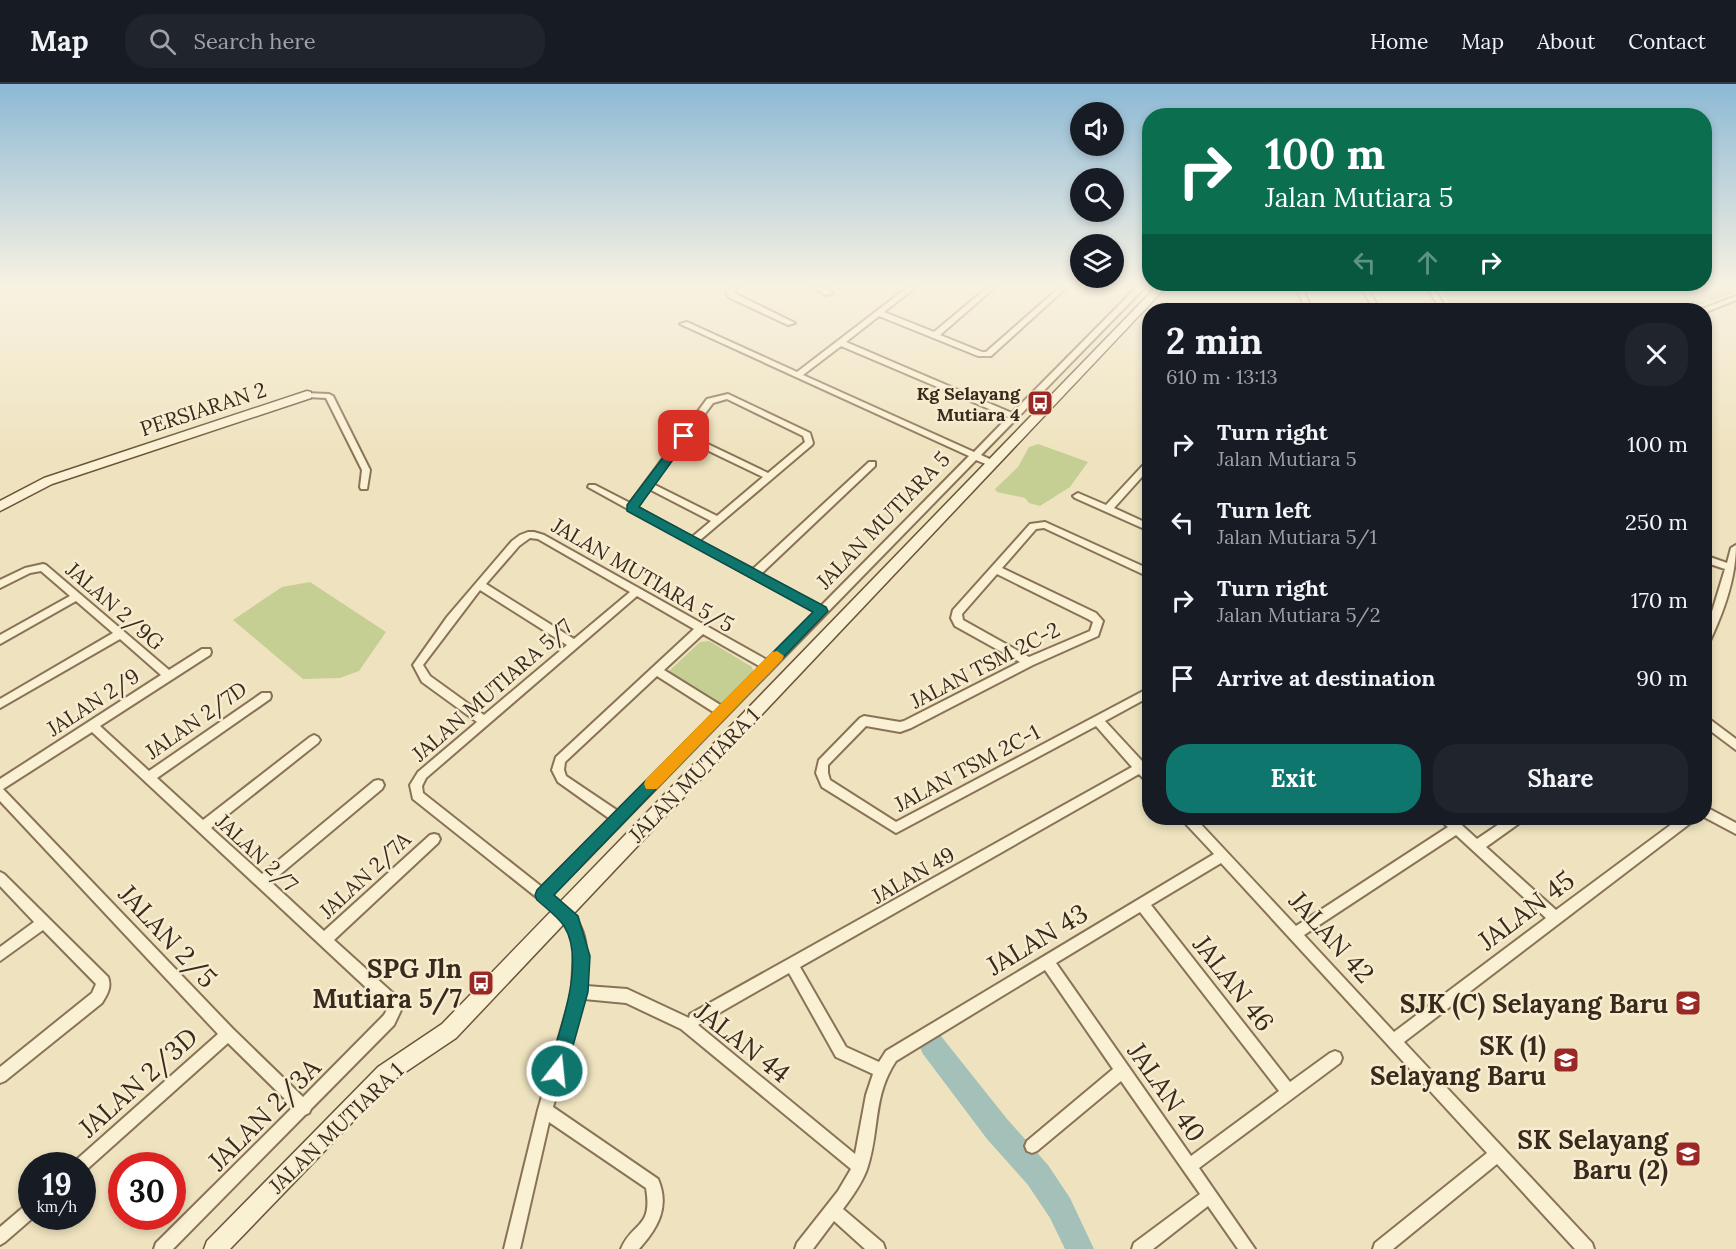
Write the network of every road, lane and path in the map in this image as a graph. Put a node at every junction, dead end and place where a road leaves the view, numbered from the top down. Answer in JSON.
{"nodes":[{"id":1,"x":722,"y":341,"type":"edge"},
{"id":2,"x":950,"y":341,"type":"edge"},
{"id":3,"x":1003,"y":341,"type":"edge"},
{"id":4,"x":1087,"y":341,"type":"edge"},
{"id":5,"x":1109,"y":341,"type":"edge"},
{"id":6,"x":841,"y":343,"type":"joint"},
{"id":7,"x":797,"y":376,"type":"junction"},
{"id":8,"x":306,"y":395,"type":"joint"},
{"id":9,"x":1013,"y":416,"type":"junction"},
{"id":10,"x":684,"y":436,"type":"junction"},
{"id":11,"x":973,"y":456,"type":"junction"},
{"id":12,"x":872,"y":464,"type":"dead end"},
{"id":13,"x":991,"y":464,"type":"junction"},
{"id":14,"x":1142,"y":472,"type":"edge"},
{"id":15,"x":769,"y":477,"type":"junction"},
{"id":16,"x":648,"y":485,"type":"junction"},
{"id":17,"x":364,"y":487,"type":"dead end"},
{"id":18,"x":592,"y":487,"type":"dead end"},
{"id":19,"x":1078,"y":496,"type":"dead end"},
{"id":20,"x":0,"y":507,"type":"edge"},
{"id":21,"x":632,"y":508,"type":"junction"},
{"id":22,"x":1108,"y":509,"type":"junction"},
{"id":23,"x":718,"y":520,"type":"junction"},
{"id":24,"x":1142,"y":525,"type":"edge"},
{"id":25,"x":693,"y":541,"type":"junction"},
{"id":26,"x":1736,"y":548,"type":"edge"},
{"id":27,"x":1712,"y":561,"type":"edge"},
{"id":28,"x":1729,"y":567,"type":"junction"},
{"id":29,"x":997,"y":570,"type":"junction"},
{"id":30,"x":1142,"y":570,"type":"edge"},
{"id":31,"x":754,"y":574,"type":"junction"},
{"id":32,"x":0,"y":584,"type":"edge"},
{"id":33,"x":480,"y":585,"type":"junction"},
{"id":34,"x":636,"y":592,"type":"junction"},
{"id":35,"x":77,"y":597,"type":"junction"},
{"id":36,"x":822,"y":611,"type":"junction"},
{"id":37,"x":1712,"y":619,"type":"edge"},
{"id":38,"x":701,"y":629,"type":"junction"},
{"id":39,"x":120,"y":634,"type":"junction"},
{"id":40,"x":0,"y":640,"type":"edge"},
{"id":41,"x":574,"y":644,"type":"junction"},
{"id":42,"x":206,"y":652,"type":"dead end"},
{"id":43,"x":1029,"y":662,"type":"junction"},
{"id":44,"x":768,"y":666,"type":"junction"},
{"id":45,"x":658,"y":671,"type":"junction"},
{"id":46,"x":169,"y":676,"type":"junction"},
{"id":47,"x":266,"y":696,"type":"dead end"},
{"id":48,"x":1142,"y":696,"type":"edge"},
{"id":49,"x":0,"y":704,"type":"edge"},
{"id":50,"x":722,"y":712,"type":"junction"},
{"id":51,"x":1097,"y":720,"type":"junction"},
{"id":52,"x":485,"y":722,"type":"junction"},
{"id":53,"x":93,"y":726,"type":"junction"},
{"id":54,"x":1712,"y":726,"type":"edge"},
{"id":55,"x":314,"y":740,"type":"dead end"},
{"id":56,"x":1736,"y":745,"type":"edge"},
{"id":57,"x":1142,"y":765,"type":"edge"},
{"id":58,"x":1142,"y":771,"type":"edge"},
{"id":59,"x":149,"y":777,"type":"junction"},
{"id":60,"x":826,"y":783,"type":"joint"},
{"id":61,"x":0,"y":785,"type":"edge"},
{"id":62,"x":378,"y":785,"type":"dead end"},
{"id":63,"x":0,"y":793,"type":"edge"},
{"id":64,"x":1712,"y":816,"type":"edge"},
{"id":65,"x":618,"y":818,"type":"junction"},
{"id":66,"x":1195,"y":825,"type":"edge"},
{"id":67,"x":1454,"y":825,"type":"edge"},
{"id":68,"x":1507,"y":825,"type":"edge"},
{"id":69,"x":1679,"y":825,"type":"edge"},
{"id":70,"x":202,"y":828,"type":"junction"},
{"id":71,"x":1457,"y":828,"type":"junction"},
{"id":72,"x":1736,"y":829,"type":"edge"},
{"id":73,"x":434,"y":839,"type":"dead end"},
{"id":74,"x":1477,"y":846,"type":"junction"},
{"id":75,"x":1223,"y":855,"type":"junction"},
{"id":76,"x":0,"y":878,"type":"edge"},
{"id":77,"x":261,"y":883,"type":"junction"},
{"id":78,"x":543,"y":895,"type":"junction"},
{"id":79,"x":1142,"y":904,"type":"junction"},
{"id":80,"x":564,"y":912,"type":"junction"},
{"id":81,"x":1555,"y":918,"type":"junction"},
{"id":82,"x":44,"y":922,"type":"junction"},
{"id":83,"x":1296,"y":933,"type":"junction"},
{"id":84,"x":324,"y":940,"type":"junction"},
{"id":85,"x":0,"y":955,"type":"edge"},
{"id":86,"x":1047,"y":962,"type":"junction"},
{"id":87,"x":792,"y":965,"type":"junction"},
{"id":88,"x":579,"y":992,"type":"junction"},
{"id":89,"x":394,"y":1008,"type":"joint"},
{"id":90,"x":695,"y":1019,"type":"dead end"},
{"id":91,"x":228,"y":1034,"type":"junction"},
{"id":92,"x":1393,"y":1041,"type":"junction"},
{"id":93,"x":1335,"y":1058,"type":"dead end"},
{"id":94,"x":880,"y":1070,"type":"junction"},
{"id":95,"x":1123,"y":1070,"type":"junction"},
{"id":96,"x":0,"y":1076,"type":"edge"},
{"id":97,"x":1289,"y":1092,"type":"junction"},
{"id":98,"x":304,"y":1108,"type":"junction"},
{"id":99,"x":545,"y":1110,"type":"junction"},
{"id":100,"x":1032,"y":1146,"type":"dead end"},
{"id":101,"x":96,"y":1152,"type":"edge"},
{"id":102,"x":1498,"y":1154,"type":"junction"},
{"id":103,"x":1189,"y":1166,"type":"junction"},
{"id":104,"x":860,"y":1167,"type":"junction"},
{"id":105,"x":1209,"y":1196,"type":"junction"},
{"id":106,"x":832,"y":1210,"type":"junction"},
{"id":107,"x":18,"y":1221,"type":"edge"},
{"id":108,"x":0,"y":1237,"type":"edge"},
{"id":109,"x":162,"y":1249,"type":"edge"},
{"id":110,"x":214,"y":1249,"type":"edge"},
{"id":111,"x":512,"y":1249,"type":"edge"},
{"id":112,"x":629,"y":1249,"type":"edge"},
{"id":113,"x":803,"y":1249,"type":"edge"},
{"id":114,"x":878,"y":1249,"type":"edge"},
{"id":115,"x":1140,"y":1249,"type":"edge"},
{"id":116,"x":1247,"y":1249,"type":"edge"},
{"id":117,"x":1381,"y":1249,"type":"edge"},
{"id":118,"x":1586,"y":1249,"type":"edge"}],
"edges":[{"from":1,"to":7,"type":"street"},
{"from":2,"to":3,"type":"street"},
{"from":4,"to":9,"type":"street","name":"JALAN MUTIARA 5"},
{"from":5,"to":13,"type":"street","name":"JALAN MUTIARA 1"},
{"from":6,"to":7,"type":"street"},
{"from":6,"to":9,"type":"street"},
{"from":7,"to":11,"type":"street"},
{"from":8,"to":17,"type":"street","name":"PERSIARAN 2"},
{"from":8,"to":20,"type":"street","name":"PERSIARAN 2"},
{"from":9,"to":11,"type":"street","name":"JALAN MUTIARA 5"},
{"from":10,"to":15,"type":"street"},
{"from":10,"to":15,"type":"street"},
{"from":10,"to":16,"type":"street"},
{"from":11,"to":13,"type":"street"},
{"from":11,"to":36,"type":"street","name":"JALAN MUTIARA 5"},
{"from":12,"to":31,"type":"street"},
{"from":13,"to":80,"type":"street","name":"JALAN MUTIARA 1"},
{"from":14,"to":22,"type":"street"},
{"from":15,"to":23,"type":"street"},
{"from":16,"to":21,"type":"street"},
{"from":16,"to":23,"type":"street"},
{"from":18,"to":21,"type":"street"},
{"from":19,"to":22,"type":"street"},
{"from":21,"to":25,"type":"street"},
{"from":22,"to":24,"type":"street"},
{"from":23,"to":25,"type":"street"},
{"from":25,"to":31,"type":"street"},
{"from":26,"to":28,"type":"street"},
{"from":27,"to":28,"type":"street"},
{"from":28,"to":37,"type":"street"},
{"from":29,"to":30,"type":"street"},
{"from":29,"to":43,"type":"street"},
{"from":29,"to":43,"type":"street","name":"JALAN TSM 2C-2"},
{"from":31,"to":36,"type":"street"},
{"from":32,"to":35,"type":"street","name":"JALAN 2/9G"},
{"from":33,"to":34,"type":"street","name":"JALAN MUTIARA 5/5"},
{"from":33,"to":41,"type":"street"},
{"from":33,"to":52,"type":"street","name":"JALAN MUTIARA 5/5"},
{"from":34,"to":38,"type":"street","name":"JALAN MUTIARA 5/5"},
{"from":34,"to":41,"type":"street","name":"JALAN MUTIARA 5/7"},
{"from":35,"to":39,"type":"street","name":"JALAN 2/9G"},
{"from":35,"to":40,"type":"street"},
{"from":36,"to":44,"type":"street","name":"JALAN MUTIARA 5"},
{"from":38,"to":44,"type":"street","name":"JALAN MUTIARA 5/5"},
{"from":38,"to":45,"type":"street"},
{"from":39,"to":46,"type":"street","name":"JALAN 2/9G"},
{"from":39,"to":49,"type":"street"},
{"from":41,"to":52,"type":"street","name":"JALAN MUTIARA 5/7"},
{"from":42,"to":46,"type":"street","name":"JALAN 2/9"},
{"from":43,"to":60,"type":"street","name":"JALAN TSM 2C-2"},
{"from":44,"to":50,"type":"street","name":"JALAN MUTIARA 5"},
{"from":45,"to":50,"type":"street"},
{"from":45,"to":65,"type":"street"},
{"from":46,"to":53,"type":"street","name":"JALAN 2/9"},
{"from":47,"to":59,"type":"street","name":"JALAN 2/7D"},
{"from":48,"to":51,"type":"street","name":"JALAN TSM 2C-1"},
{"from":50,"to":65,"type":"street","name":"JALAN MUTIARA 5"},
{"from":51,"to":57,"type":"street"},
{"from":51,"to":60,"type":"street","name":"JALAN TSM 2C-1"},
{"from":52,"to":78,"type":"street","name":"JALAN MUTIARA 5/7"},
{"from":53,"to":59,"type":"street","name":"JALAN 2/7"},
{"from":53,"to":61,"type":"street","name":"JALAN 2/9"},
{"from":54,"to":56,"type":"street"},
{"from":55,"to":70,"type":"street"},
{"from":58,"to":87,"type":"street","name":"JALAN 49"},
{"from":59,"to":70,"type":"street","name":"JALAN 2/7"},
{"from":62,"to":77,"type":"street"},
{"from":63,"to":91,"type":"street","name":"JALAN 2/5"},
{"from":64,"to":72,"type":"street"},
{"from":65,"to":78,"type":"street","name":"JALAN MUTIARA 5"},
{"from":66,"to":75,"type":"street","name":"JALAN 42"},
{"from":67,"to":71,"type":"street"},
{"from":68,"to":74,"type":"street"},
{"from":69,"to":81,"type":"street","name":"JALAN 45"},
{"from":70,"to":77,"type":"street","name":"JALAN 2/7"},
{"from":71,"to":74,"type":"street"},
{"from":71,"to":83,"type":"street"},
{"from":73,"to":84,"type":"street","name":"JALAN 2/7A"},
{"from":74,"to":81,"type":"street"},
{"from":75,"to":79,"type":"street","name":"JALAN 43"},
{"from":75,"to":83,"type":"street","name":"JALAN 42"},
{"from":76,"to":82,"type":"street"},
{"from":77,"to":84,"type":"street","name":"JALAN 2/7"},
{"from":78,"to":80,"type":"street","name":"JALAN MUTIARA 5/7"},
{"from":79,"to":86,"type":"street","name":"JALAN 43"},
{"from":79,"to":97,"type":"street","name":"JALAN 46"},
{"from":80,"to":88,"type":"street"},
{"from":80,"to":110,"type":"street","name":"JALAN MUTIARA 1"},
{"from":81,"to":92,"type":"street","name":"JALAN 45"},
{"from":82,"to":85,"type":"street"},
{"from":82,"to":96,"type":"street"},
{"from":83,"to":92,"type":"street","name":"JALAN 42"},
{"from":84,"to":89,"type":"street","name":"JALAN 2/7"},
{"from":86,"to":94,"type":"street","name":"JALAN 43"},
{"from":86,"to":95,"type":"street","name":"JALAN 40"},
{"from":87,"to":90,"type":"street","name":"JALAN 49"},
{"from":87,"to":94,"type":"street"},
{"from":88,"to":99,"type":"street"},
{"from":88,"to":104,"type":"street","name":"JALAN 44"},
{"from":89,"to":98,"type":"street","name":"JALAN 2/3A"},
{"from":91,"to":98,"type":"street","name":"JALAN 2/5"},
{"from":91,"to":101,"type":"street","name":"JALAN 2/3D"},
{"from":92,"to":102,"type":"street","name":"JALAN 42"},
{"from":93,"to":97,"type":"street"},
{"from":94,"to":104,"type":"street"},
{"from":95,"to":100,"type":"street"},
{"from":95,"to":103,"type":"street","name":"JALAN 40"},
{"from":97,"to":103,"type":"street"},
{"from":98,"to":109,"type":"street","name":"JALAN 2/3A"},
{"from":99,"to":111,"type":"street"},
{"from":99,"to":112,"type":"street"},
{"from":102,"to":117,"type":"street"},
{"from":102,"to":118,"type":"street","name":"JALAN 42"},
{"from":103,"to":105,"type":"street","name":"JALAN 40"},
{"from":104,"to":106,"type":"street"},
{"from":105,"to":115,"type":"street"},
{"from":105,"to":116,"type":"street","name":"JALAN 40"},
{"from":106,"to":113,"type":"street"},
{"from":106,"to":114,"type":"street"},
{"from":107,"to":108,"type":"street"}]}
